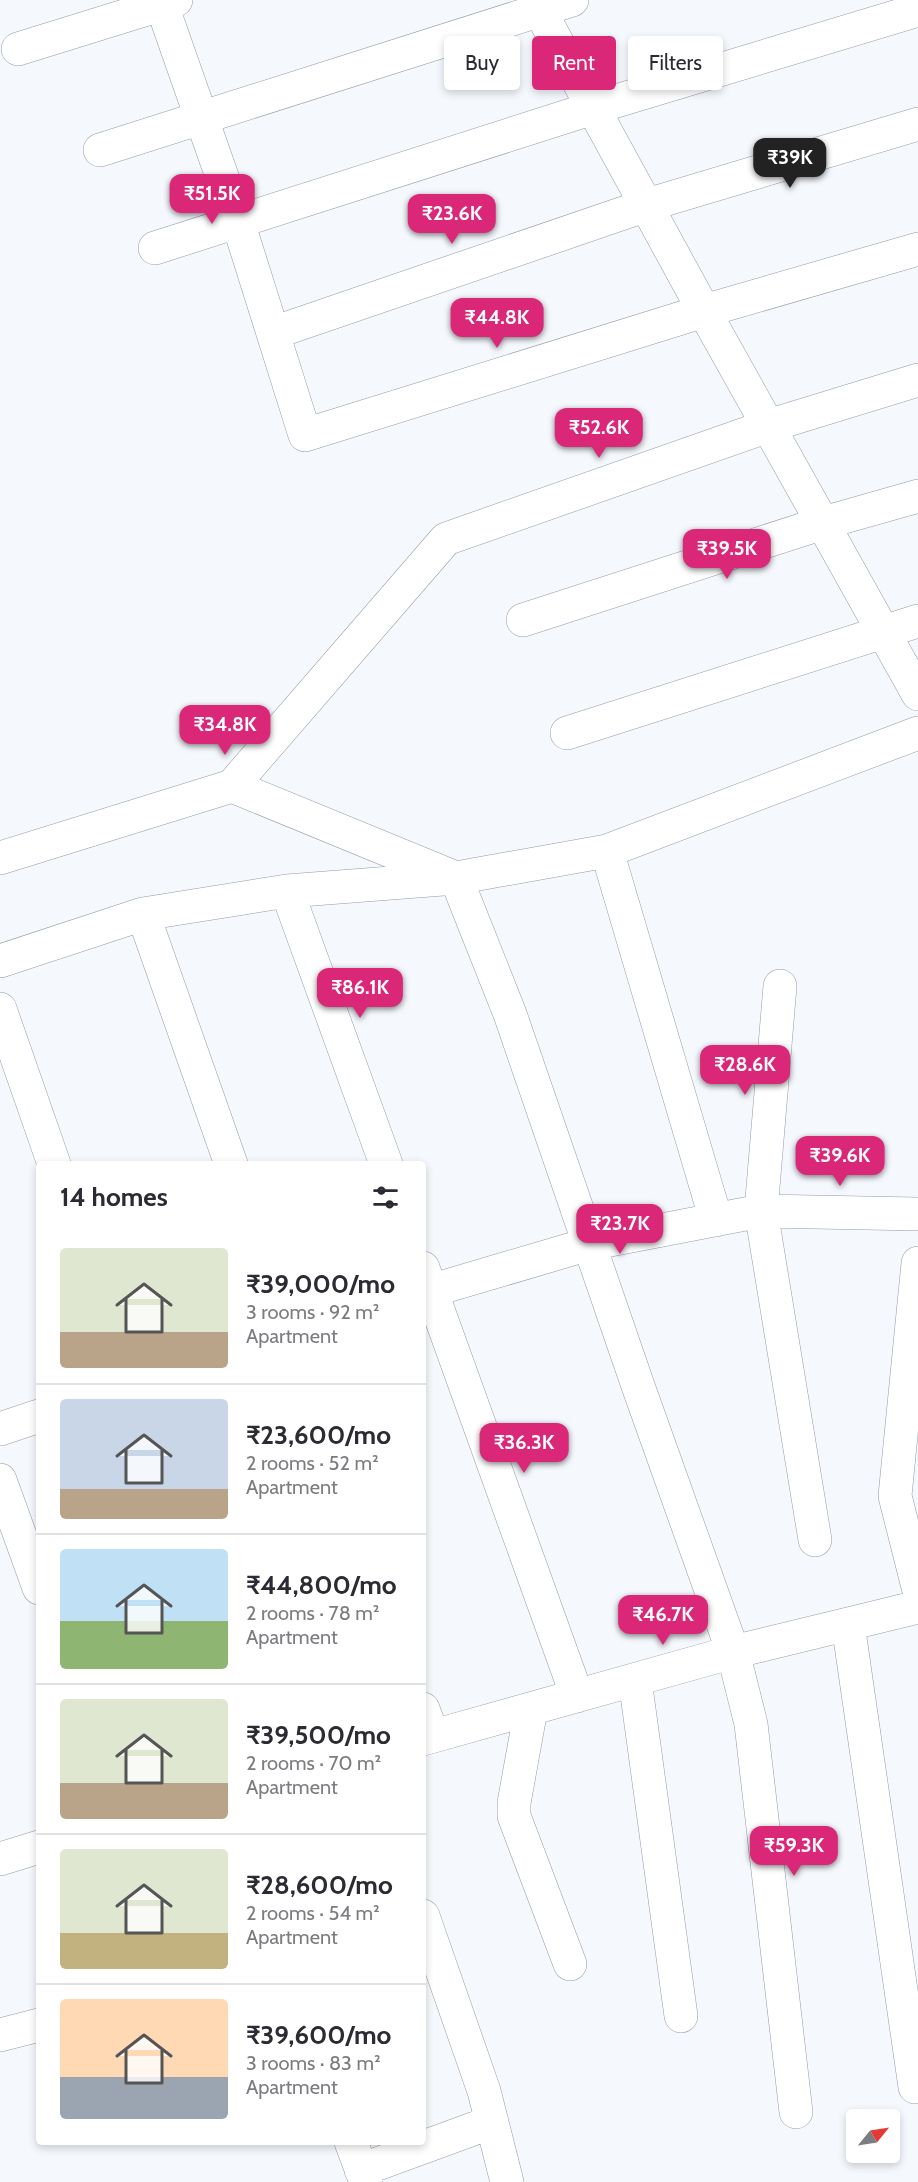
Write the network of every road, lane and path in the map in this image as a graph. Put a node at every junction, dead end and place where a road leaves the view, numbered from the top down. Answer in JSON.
{"nodes":[{"id":1,"x":572,"y":0,"type":"edge"},
{"id":2,"x":166,"y":2,"type":"edge"},
{"id":3,"x":537,"y":5,"type":"edge"},
{"id":4,"x":918,"y":10,"type":"edge"},
{"id":5,"x":18,"y":49,"type":"dead end"},
{"id":6,"x":593,"y":108,"type":"junction"},
{"id":7,"x":202,"y":118,"type":"junction"},
{"id":8,"x":918,"y":124,"type":"edge"},
{"id":9,"x":100,"y":150,"type":"dead end"},
{"id":10,"x":647,"y":206,"type":"junction"},
{"id":11,"x":238,"y":222,"type":"junction"},
{"id":12,"x":155,"y":248,"type":"dead end"},
{"id":13,"x":918,"y":249,"type":"edge"},
{"id":14,"x":704,"y":311,"type":"junction"},
{"id":15,"x":273,"y":333,"type":"junction"},
{"id":16,"x":918,"y":380,"type":"edge"},
{"id":17,"x":768,"y":426,"type":"junction"},
{"id":18,"x":918,"y":496,"type":"edge"},
{"id":19,"x":822,"y":523,"type":"junction"},
{"id":20,"x":523,"y":620,"type":"dead end"},
{"id":21,"x":918,"y":621,"type":"edge"},
{"id":22,"x":883,"y":632,"type":"junction"},
{"id":23,"x":918,"y":694,"type":"edge"},
{"id":24,"x":567,"y":733,"type":"dead end"},
{"id":25,"x":918,"y":733,"type":"edge"},
{"id":26,"x":232,"y":786,"type":"junction"},
{"id":27,"x":607,"y":851,"type":"junction"},
{"id":28,"x":0,"y":858,"type":"edge"},
{"id":29,"x":456,"y":878,"type":"junction"},
{"id":30,"x":287,"y":891,"type":"junction"},
{"id":31,"x":142,"y":915,"type":"junction"},
{"id":32,"x":0,"y":961,"type":"edge"},
{"id":33,"x":780,"y":986,"type":"dead end"},
{"id":34,"x":0,"y":1010,"type":"edge"},
{"id":35,"x":53,"y":1161,"type":"edge"},
{"id":36,"x":230,"y":1161,"type":"edge"},
{"id":37,"x":385,"y":1161,"type":"edge"},
{"id":38,"x":761,"y":1210,"type":"junction"},
{"id":39,"x":918,"y":1214,"type":"edge"},
{"id":40,"x":716,"y":1220,"type":"junction"},
{"id":41,"x":589,"y":1244,"type":"junction"},
{"id":42,"x":918,"y":1263,"type":"edge"},
{"id":43,"x":426,"y":1284,"type":"edge"},
{"id":44,"x":36,"y":1417,"type":"edge"},
{"id":45,"x":0,"y":1429,"type":"edge"},
{"id":46,"x":0,"y":1480,"type":"edge"},
{"id":47,"x":815,"y":1540,"type":"dead end"},
{"id":48,"x":36,"y":1580,"type":"edge"},
{"id":49,"x":918,"y":1587,"type":"edge"},
{"id":50,"x":918,"y":1607,"type":"edge"},
{"id":51,"x":848,"y":1624,"type":"junction"},
{"id":52,"x":733,"y":1652,"type":"junction"},
{"id":53,"x":635,"y":1680,"type":"junction"},
{"id":54,"x":577,"y":1696,"type":"junction"},
{"id":55,"x":531,"y":1709,"type":"junction"},
{"id":56,"x":426,"y":1728,"type":"edge"},
{"id":57,"x":36,"y":1848,"type":"edge"},
{"id":58,"x":0,"y":1859,"type":"edge"},
{"id":59,"x":426,"y":1925,"type":"edge"},
{"id":60,"x":570,"y":1964,"type":"dead end"},
{"id":61,"x":681,"y":2016,"type":"dead end"},
{"id":62,"x":36,"y":2026,"type":"edge"},
{"id":63,"x":0,"y":2035,"type":"edge"},
{"id":64,"x":915,"y":2087,"type":"dead end"},
{"id":65,"x":796,"y":2112,"type":"dead end"},
{"id":66,"x":492,"y":2122,"type":"junction"},
{"id":67,"x":426,"y":2144,"type":"edge"},
{"id":68,"x":421,"y":2145,"type":"edge"},
{"id":69,"x":360,"y":2165,"type":"edge"},
{"id":70,"x":507,"y":2182,"type":"edge"}],
"edges":[{"from":1,"to":3,"type":"street"},
{"from":2,"to":5,"type":"street"},
{"from":2,"to":7,"type":"street"},
{"from":3,"to":6,"type":"street"},
{"from":3,"to":7,"type":"street"},
{"from":4,"to":6,"type":"street"},
{"from":6,"to":10,"type":"street"},
{"from":6,"to":11,"type":"street"},
{"from":7,"to":9,"type":"street"},
{"from":7,"to":11,"type":"street"},
{"from":8,"to":10,"type":"street"},
{"from":10,"to":14,"type":"street"},
{"from":10,"to":15,"type":"street"},
{"from":11,"to":12,"type":"street"},
{"from":11,"to":15,"type":"street"},
{"from":13,"to":14,"type":"street"},
{"from":14,"to":15,"type":"street"},
{"from":14,"to":17,"type":"street"},
{"from":16,"to":17,"type":"street"},
{"from":17,"to":19,"type":"street"},
{"from":17,"to":26,"type":"street"},
{"from":18,"to":19,"type":"street"},
{"from":19,"to":20,"type":"street"},
{"from":19,"to":22,"type":"street"},
{"from":21,"to":22,"type":"street"},
{"from":22,"to":23,"type":"street"},
{"from":22,"to":24,"type":"street"},
{"from":25,"to":27,"type":"street"},
{"from":26,"to":28,"type":"street"},
{"from":26,"to":29,"type":"street"},
{"from":27,"to":29,"type":"street"},
{"from":27,"to":40,"type":"street"},
{"from":29,"to":30,"type":"street"},
{"from":29,"to":41,"type":"street"},
{"from":30,"to":31,"type":"street"},
{"from":30,"to":37,"type":"street"},
{"from":31,"to":32,"type":"street"},
{"from":31,"to":36,"type":"street"},
{"from":33,"to":38,"type":"street"},
{"from":34,"to":35,"type":"street"},
{"from":38,"to":39,"type":"street"},
{"from":38,"to":40,"type":"street"},
{"from":38,"to":47,"type":"street"},
{"from":40,"to":41,"type":"street"},
{"from":41,"to":43,"type":"street"},
{"from":41,"to":52,"type":"street"},
{"from":42,"to":49,"type":"street"},
{"from":43,"to":54,"type":"street"},
{"from":44,"to":45,"type":"street"},
{"from":46,"to":48,"type":"street"},
{"from":50,"to":51,"type":"street"},
{"from":51,"to":52,"type":"street"},
{"from":51,"to":64,"type":"street"},
{"from":52,"to":53,"type":"street"},
{"from":52,"to":65,"type":"street"},
{"from":53,"to":54,"type":"street"},
{"from":53,"to":61,"type":"street"},
{"from":54,"to":55,"type":"street"},
{"from":55,"to":56,"type":"street"},
{"from":55,"to":60,"type":"street"},
{"from":57,"to":58,"type":"street"},
{"from":59,"to":66,"type":"street"},
{"from":62,"to":63,"type":"street"},
{"from":66,"to":67,"type":"street"},
{"from":66,"to":70,"type":"street"},
{"from":68,"to":69,"type":"street"}]}
